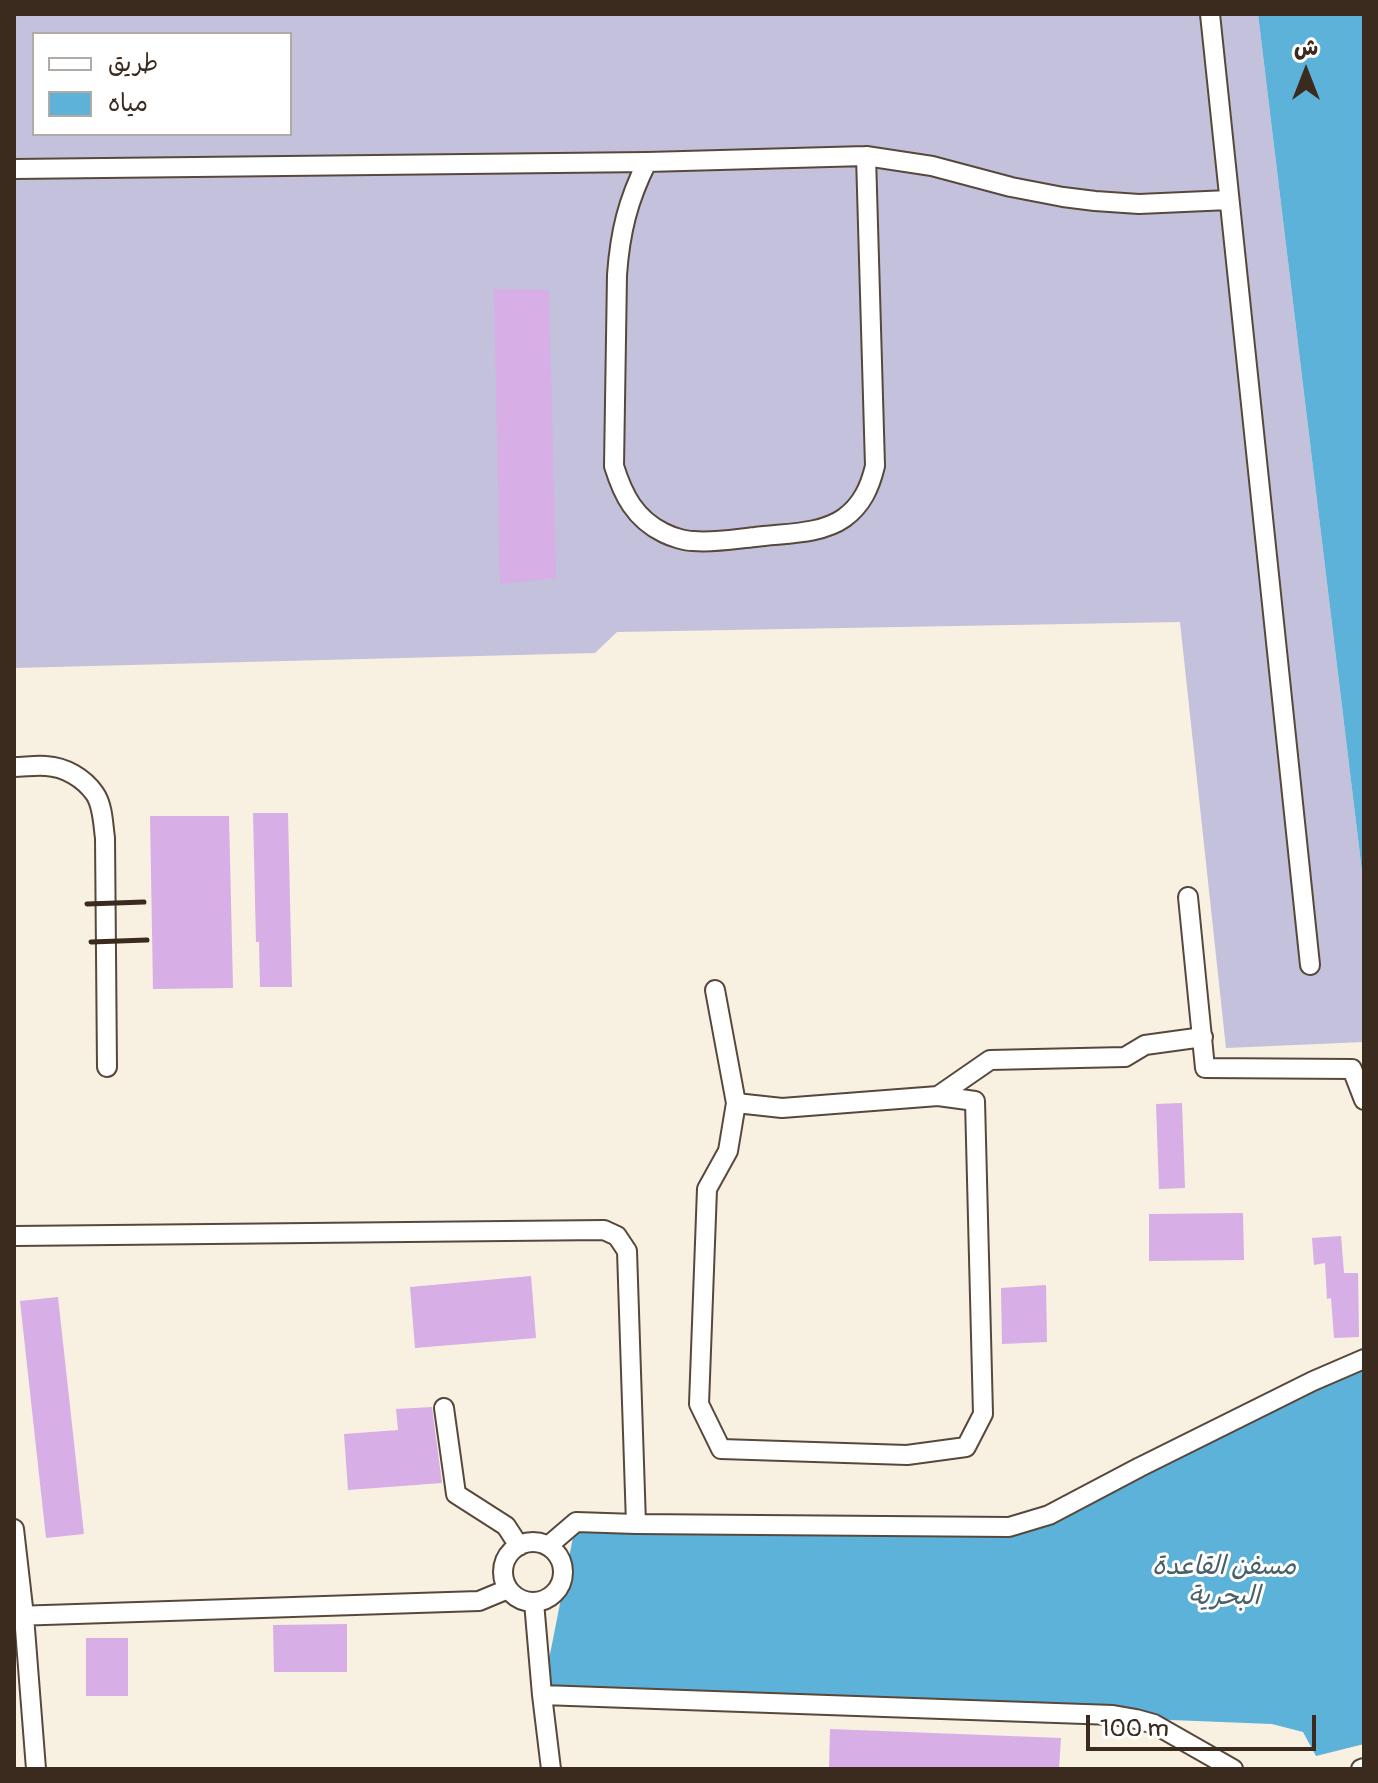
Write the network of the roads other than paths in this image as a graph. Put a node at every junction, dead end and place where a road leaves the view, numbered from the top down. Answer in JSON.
{"nodes":[{"id":1,"x":1210,"y":14,"type":"edge"},
{"id":2,"x":866,"y":156,"type":"junction"},
{"id":3,"x":647,"y":162,"type":"junction"},
{"id":4,"x":14,"y":169,"type":"edge"},
{"id":5,"x":1229,"y":200,"type":"junction"},
{"id":6,"x":14,"y":767,"type":"edge"},
{"id":7,"x":1188,"y":897,"type":"dead end"},
{"id":8,"x":1310,"y":965,"type":"dead end"},
{"id":9,"x":715,"y":990,"type":"dead end"},
{"id":10,"x":1203,"y":1037,"type":"junction"},
{"id":11,"x":107,"y":1067,"type":"dead end"},
{"id":12,"x":938,"y":1096,"type":"junction"},
{"id":13,"x":1364,"y":1100,"type":"edge"},
{"id":14,"x":736,"y":1103,"type":"junction"},
{"id":15,"x":14,"y":1236,"type":"edge"},
{"id":16,"x":1364,"y":1359,"type":"edge"},
{"id":17,"x":444,"y":1408,"type":"dead end"},
{"id":18,"x":636,"y":1524,"type":"junction"},
{"id":19,"x":14,"y":1529,"type":"edge"},
{"id":20,"x":519,"y":1546,"type":"junction"},
{"id":21,"x":548,"y":1546,"type":"junction"},
{"id":22,"x":508,"y":1589,"type":"junction"},
{"id":23,"x":534,"y":1602,"type":"junction"},
{"id":24,"x":19,"y":1616,"type":"edge"},
{"id":25,"x":542,"y":1695,"type":"junction"},
{"id":26,"x":36,"y":1769,"type":"edge"},
{"id":27,"x":551,"y":1769,"type":"edge"},
{"id":28,"x":1233,"y":1769,"type":"edge"}],
"edges":[{"from":1,"to":5,"type":"lane"},
{"from":2,"to":3,"type":"lane"},
{"from":2,"to":3,"type":"lane"},
{"from":2,"to":5,"type":"lane"},
{"from":3,"to":4,"type":"lane"},
{"from":5,"to":8,"type":"lane"},
{"from":6,"to":11,"type":"lane"},
{"from":7,"to":10,"type":"lane"},
{"from":9,"to":14,"type":"lane"},
{"from":10,"to":12,"type":"lane"},
{"from":10,"to":13,"type":"lane"},
{"from":12,"to":14,"type":"lane"},
{"from":12,"to":14,"type":"lane"},
{"from":15,"to":18,"type":"lane"},
{"from":16,"to":18,"type":"lane"},
{"from":17,"to":20,"type":"lane"},
{"from":18,"to":21,"type":"lane"},
{"from":19,"to":24,"type":"lane"},
{"from":20,"to":21,"type":"lane"},
{"from":20,"to":22,"type":"lane"},
{"from":21,"to":23,"type":"lane"},
{"from":22,"to":23,"type":"lane"},
{"from":22,"to":24,"type":"lane"},
{"from":23,"to":25,"type":"lane"},
{"from":24,"to":26,"type":"lane"},
{"from":25,"to":27,"type":"lane"},
{"from":25,"to":28,"type":"lane"}]}
